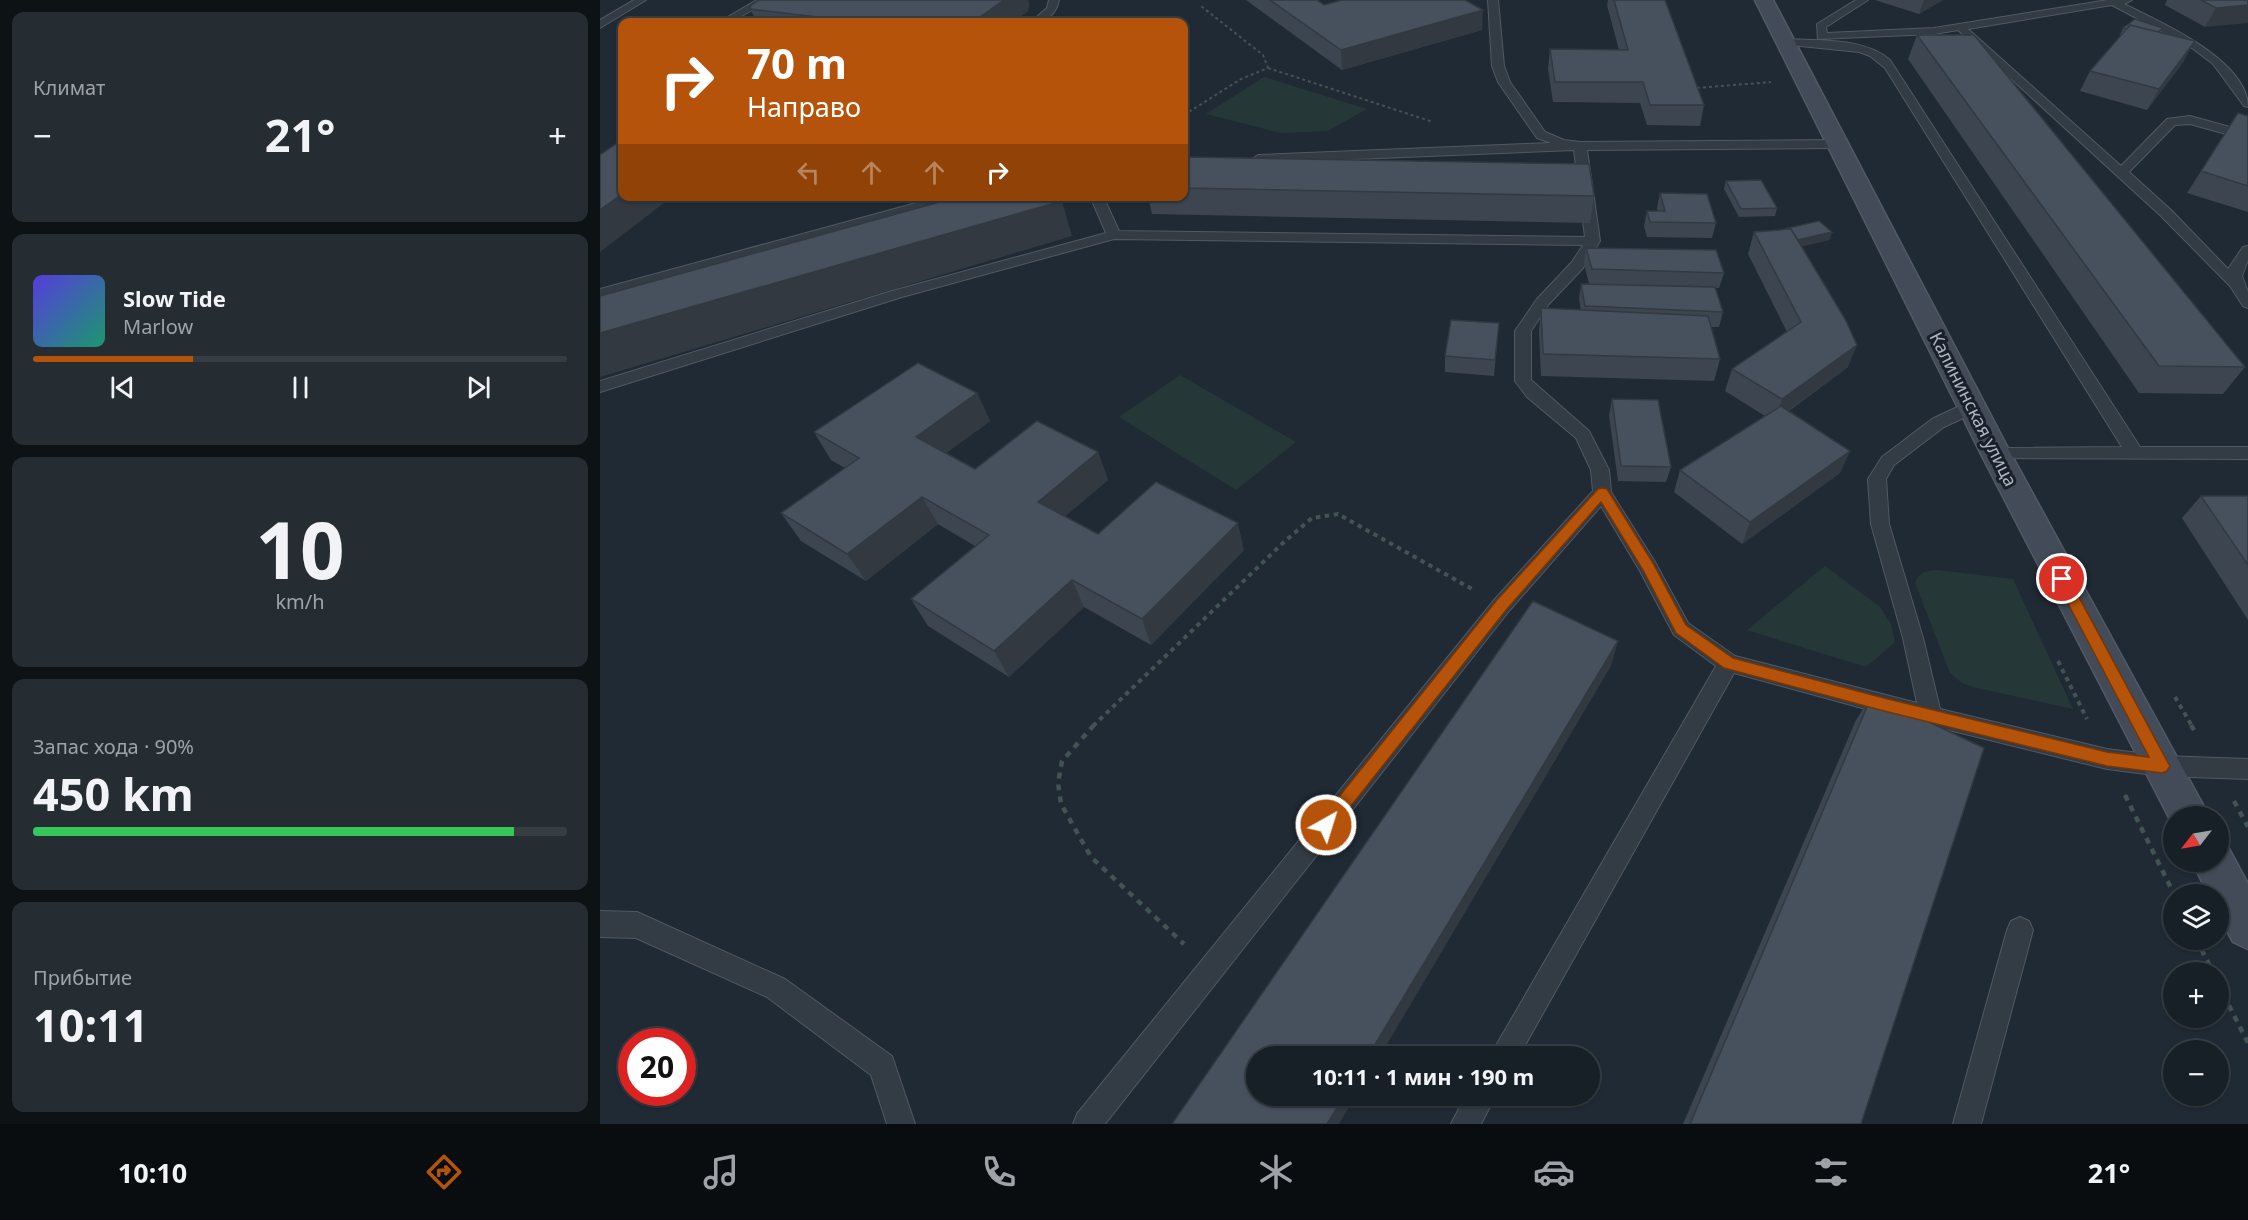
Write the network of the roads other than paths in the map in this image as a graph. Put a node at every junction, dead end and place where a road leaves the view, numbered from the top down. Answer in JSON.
{"nodes":[{"id":1,"x":641,"y":0,"type":"edge"},
{"id":2,"x":765,"y":0,"type":"edge"},
{"id":3,"x":1054,"y":0,"type":"edge"},
{"id":4,"x":1493,"y":0,"type":"edge"},
{"id":5,"x":1764,"y":0,"type":"edge"},
{"id":6,"x":1863,"y":0,"type":"edge"},
{"id":7,"x":2127,"y":0,"type":"edge"},
{"id":8,"x":2113,"y":2,"type":"junction"},
{"id":9,"x":731,"y":18,"type":"edge"},
{"id":10,"x":1041,"y":18,"type":"edge"},
{"id":11,"x":600,"y":25,"type":"edge"},
{"id":12,"x":1960,"y":27,"type":"junction"},
{"id":13,"x":1822,"y":37,"type":"junction"},
{"id":14,"x":1783,"y":39,"type":"junction"},
{"id":15,"x":2248,"y":103,"type":"edge"},
{"id":16,"x":2248,"y":136,"type":"edge"},
{"id":17,"x":1837,"y":144,"type":"junction"},
{"id":18,"x":1580,"y":146,"type":"junction"},
{"id":19,"x":1243,"y":159,"type":"edge"},
{"id":20,"x":2121,"y":173,"type":"junction"},
{"id":21,"x":941,"y":201,"type":"edge"},
{"id":22,"x":1098,"y":201,"type":"edge"},
{"id":23,"x":1114,"y":235,"type":"junction"},
{"id":24,"x":1593,"y":241,"type":"junction"},
{"id":25,"x":2248,"y":250,"type":"edge"},
{"id":26,"x":2234,"y":283,"type":"junction"},
{"id":27,"x":600,"y":294,"type":"edge"},
{"id":28,"x":2248,"y":303,"type":"edge"},
{"id":29,"x":600,"y":387,"type":"edge"},
{"id":30,"x":1972,"y":407,"type":"junction"},
{"id":31,"x":2248,"y":453,"type":"edge"},
{"id":32,"x":1996,"y":454,"type":"junction"},
{"id":33,"x":2135,"y":454,"type":"junction"},
{"id":34,"x":1602,"y":493,"type":"junction"},
{"id":35,"x":1729,"y":663,"type":"junction"},
{"id":36,"x":1930,"y":715,"type":"junction"},
{"id":37,"x":2162,"y":766,"type":"junction"},
{"id":38,"x":2248,"y":769,"type":"edge"},
{"id":39,"x":2183,"y":806,"type":"edge"},
{"id":40,"x":2219,"y":872,"type":"edge"},
{"id":41,"x":600,"y":924,"type":"edge"},
{"id":42,"x":2248,"y":927,"type":"edge"},
{"id":43,"x":2020,"y":930,"type":"dead end"},
{"id":44,"x":1510,"y":1046,"type":"edge"},
{"id":45,"x":1476,"y":1106,"type":"edge"},
{"id":46,"x":902,"y":1124,"type":"edge"},
{"id":47,"x":1088,"y":1124,"type":"edge"},
{"id":48,"x":1465,"y":1124,"type":"edge"},
{"id":49,"x":1967,"y":1124,"type":"edge"}],
"edges":[{"from":1,"to":11,"type":"lane"},
{"from":2,"to":9,"type":"lane"},
{"from":3,"to":10,"type":"lane"},
{"from":4,"to":18,"type":"lane"},
{"from":5,"to":14,"type":"main road","name":"Калининская улица"},
{"from":6,"to":13,"type":"lane"},
{"from":7,"to":8,"type":"lane"},
{"from":8,"to":12,"type":"lane"},
{"from":8,"to":15,"type":"lane"},
{"from":12,"to":13,"type":"lane"},
{"from":12,"to":20,"type":"lane"},
{"from":13,"to":14,"type":"lane"},
{"from":14,"to":17,"type":"main road","name":"Калининская улица"},
{"from":14,"to":33,"type":"lane"},
{"from":16,"to":20,"type":"lane"},
{"from":17,"to":18,"type":"lane"},
{"from":17,"to":30,"type":"main road","name":"Калининская улица"},
{"from":18,"to":19,"type":"lane"},
{"from":18,"to":24,"type":"lane"},
{"from":20,"to":26,"type":"lane"},
{"from":21,"to":27,"type":"lane"},
{"from":22,"to":23,"type":"lane"},
{"from":23,"to":24,"type":"lane"},
{"from":23,"to":29,"type":"lane"},
{"from":24,"to":34,"type":"lane"},
{"from":25,"to":26,"type":"lane"},
{"from":26,"to":28,"type":"lane"},
{"from":30,"to":32,"type":"main road","name":"Калининская улица"},
{"from":30,"to":36,"type":"lane"},
{"from":31,"to":33,"type":"lane"},
{"from":32,"to":33,"type":"lane"},
{"from":32,"to":37,"type":"main road","name":"Калининская улица"},
{"from":34,"to":35,"type":"lane"},
{"from":34,"to":47,"type":"lane"},
{"from":35,"to":36,"type":"lane"},
{"from":35,"to":44,"type":"lane"},
{"from":36,"to":37,"type":"lane"},
{"from":37,"to":38,"type":"lane"},
{"from":37,"to":39,"type":"main road","name":"Калининская улица"},
{"from":40,"to":42,"type":"main road"},
{"from":41,"to":46,"type":"lane"},
{"from":43,"to":49,"type":"lane"},
{"from":45,"to":48,"type":"lane"}]}
